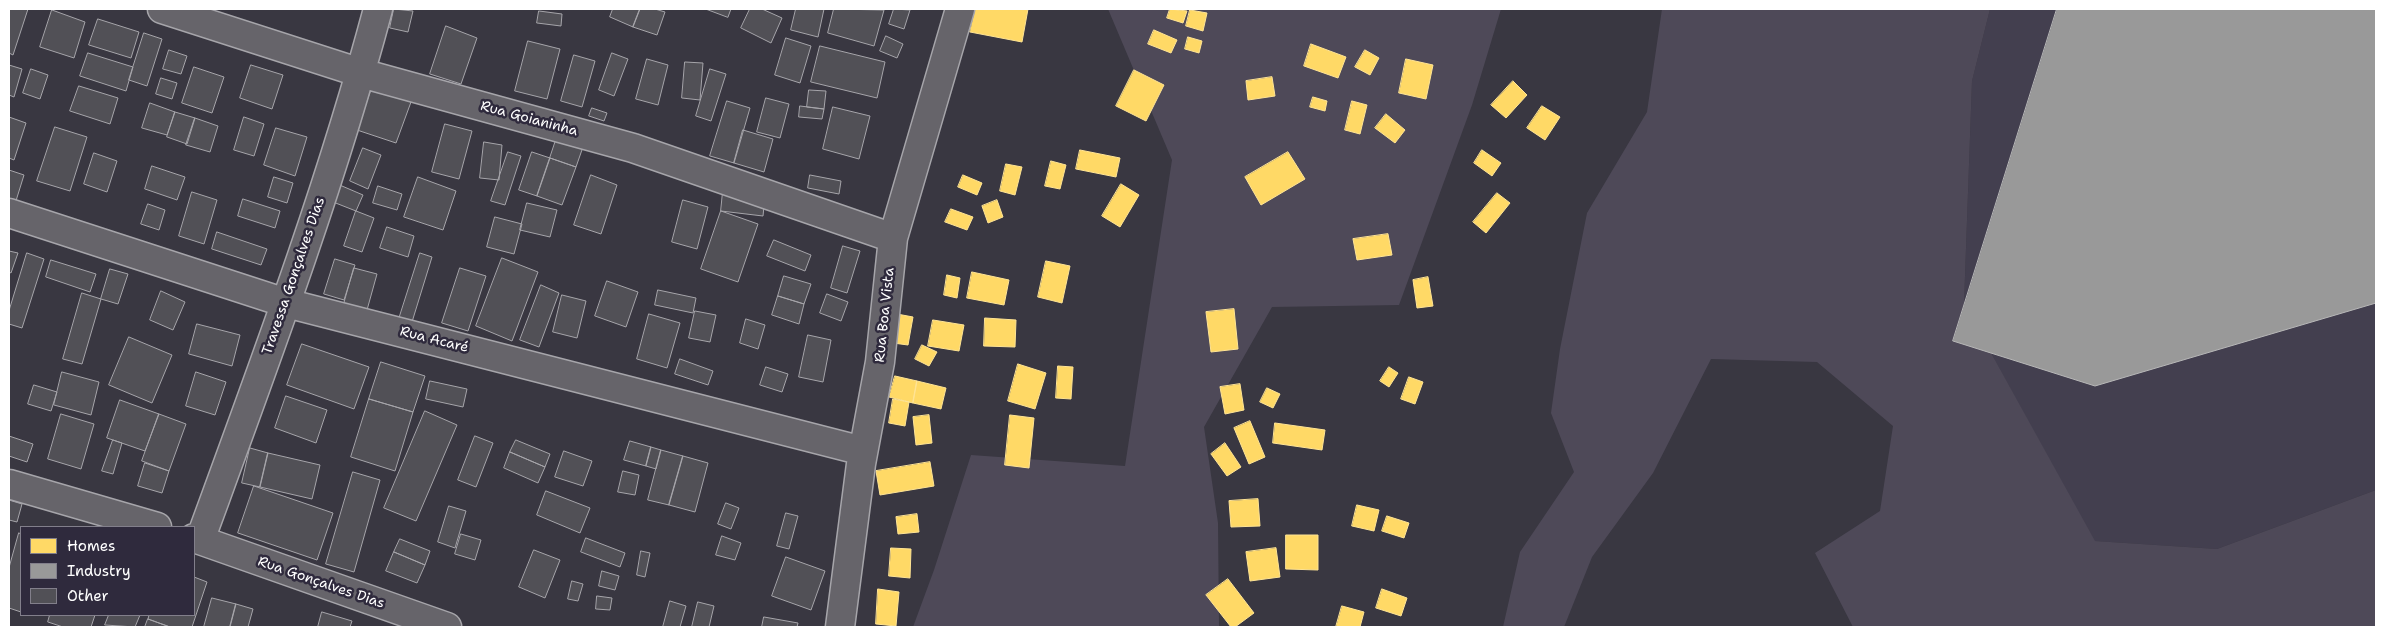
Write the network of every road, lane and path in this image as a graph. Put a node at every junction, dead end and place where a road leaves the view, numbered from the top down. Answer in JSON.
{"nodes":[{"id":1,"x":162,"y":9,"type":"edge"},
{"id":2,"x":378,"y":9,"type":"edge"},
{"id":3,"x":960,"y":9,"type":"edge"},
{"id":4,"x":361,"y":73,"type":"junction"},
{"id":5,"x":9,"y":213,"type":"edge"},
{"id":6,"x":893,"y":238,"type":"junction"},
{"id":7,"x":286,"y":302,"type":"junction"},
{"id":8,"x":863,"y":451,"type":"junction"},
{"id":9,"x":9,"y":484,"type":"edge"},
{"id":10,"x":154,"y":526,"type":"edge"},
{"id":11,"x":197,"y":539,"type":"edge"},
{"id":12,"x":447,"y":627,"type":"edge"},
{"id":13,"x":840,"y":627,"type":"edge"}],
"edges":[{"from":1,"to":4,"type":"street","name":"Rua Goianinha"},
{"from":2,"to":4,"type":"street","name":"Travessa Gonçalves Dias"},
{"from":3,"to":6,"type":"street","name":"Rua Boa Vista"},
{"from":4,"to":6,"type":"street","name":"Rua Goianinha"},
{"from":4,"to":7,"type":"street","name":"Travessa Gonçalves Dias"},
{"from":5,"to":7,"type":"street","name":"Rua Acaré"},
{"from":6,"to":8,"type":"street","name":"Rua Boa Vista"},
{"from":7,"to":8,"type":"street","name":"Rua Acaré"},
{"from":7,"to":11,"type":"street","name":"Travessa Gonçalves Dias"},
{"from":8,"to":13,"type":"street","name":"Rua Boa Vista"},
{"from":9,"to":10,"type":"street"},
{"from":11,"to":12,"type":"street","name":"Rua Gonçalves Dias"}]}
